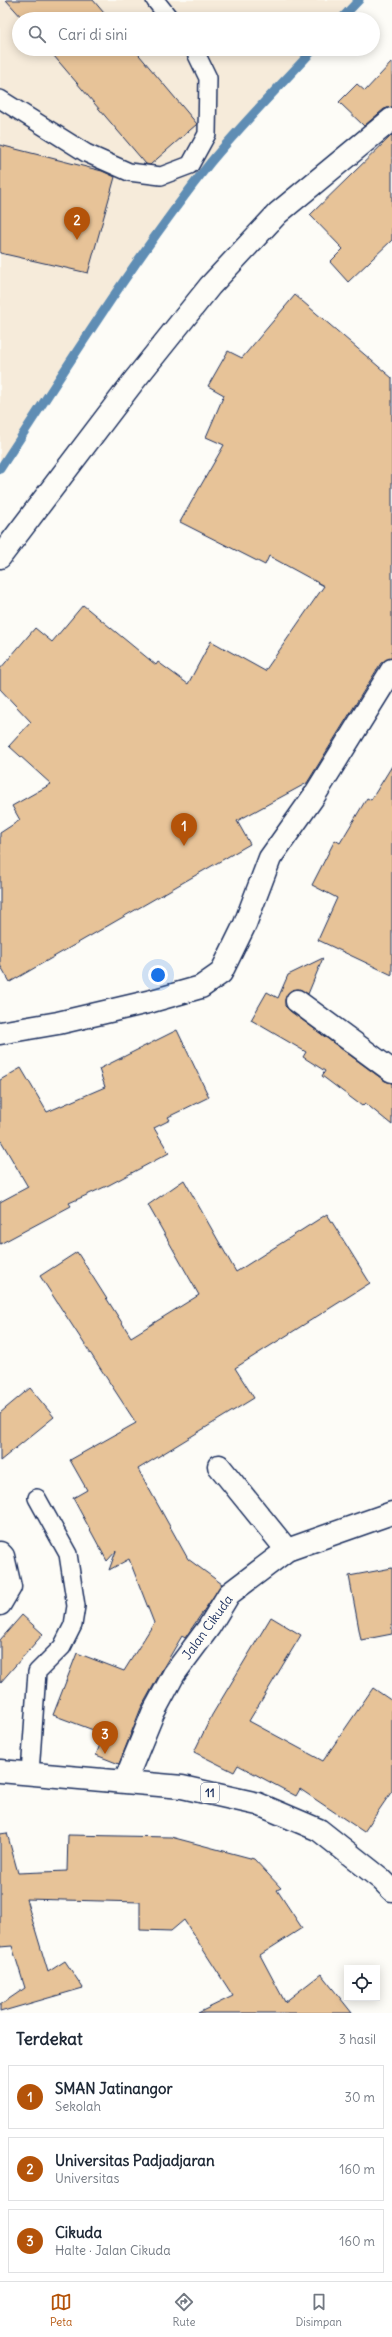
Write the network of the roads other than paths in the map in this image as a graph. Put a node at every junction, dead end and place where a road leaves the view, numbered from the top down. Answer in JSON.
{"nodes":[{"id":1,"x":155,"y":0,"type":"edge"},
{"id":2,"x":164,"y":12,"type":"edge"},
{"id":3,"x":197,"y":56,"type":"edge"},
{"id":4,"x":0,"y":99,"type":"edge"},
{"id":5,"x":392,"y":119,"type":"edge"},
{"id":6,"x":0,"y":558,"type":"edge"},
{"id":7,"x":392,"y":670,"type":"edge"},
{"id":8,"x":298,"y":1001,"type":"dead end"},
{"id":9,"x":0,"y":1033,"type":"edge"},
{"id":10,"x":392,"y":1072,"type":"edge"},
{"id":11,"x":219,"y":1466,"type":"dead end"},
{"id":12,"x":37,"y":1498,"type":"dead end"},
{"id":13,"x":392,"y":1513,"type":"edge"},
{"id":14,"x":287,"y":1550,"type":"junction"},
{"id":15,"x":0,"y":1553,"type":"edge"},
{"id":16,"x":0,"y":1604,"type":"edge"},
{"id":17,"x":0,"y":1771,"type":"edge"},
{"id":18,"x":30,"y":1773,"type":"junction"},
{"id":19,"x":125,"y":1782,"type":"junction"},
{"id":20,"x":392,"y":1890,"type":"edge"}],
"edges":[{"from":1,"to":2,"type":"lane"},
{"from":3,"to":4,"type":"lane"},
{"from":5,"to":6,"type":"main road"},
{"from":7,"to":9,"type":"main road"},
{"from":8,"to":10,"type":"main road"},
{"from":11,"to":14,"type":"main road"},
{"from":12,"to":18,"type":"lane"},
{"from":13,"to":14,"type":"main road","name":"Jalan Cikuda"},
{"from":14,"to":19,"type":"main road","name":"Jalan Cikuda"},
{"from":15,"to":16,"type":"main road"},
{"from":17,"to":18,"type":"main road","number":"11"},
{"from":18,"to":19,"type":"main road","number":"11"},
{"from":19,"to":20,"type":"main road","number":"11"}]}
